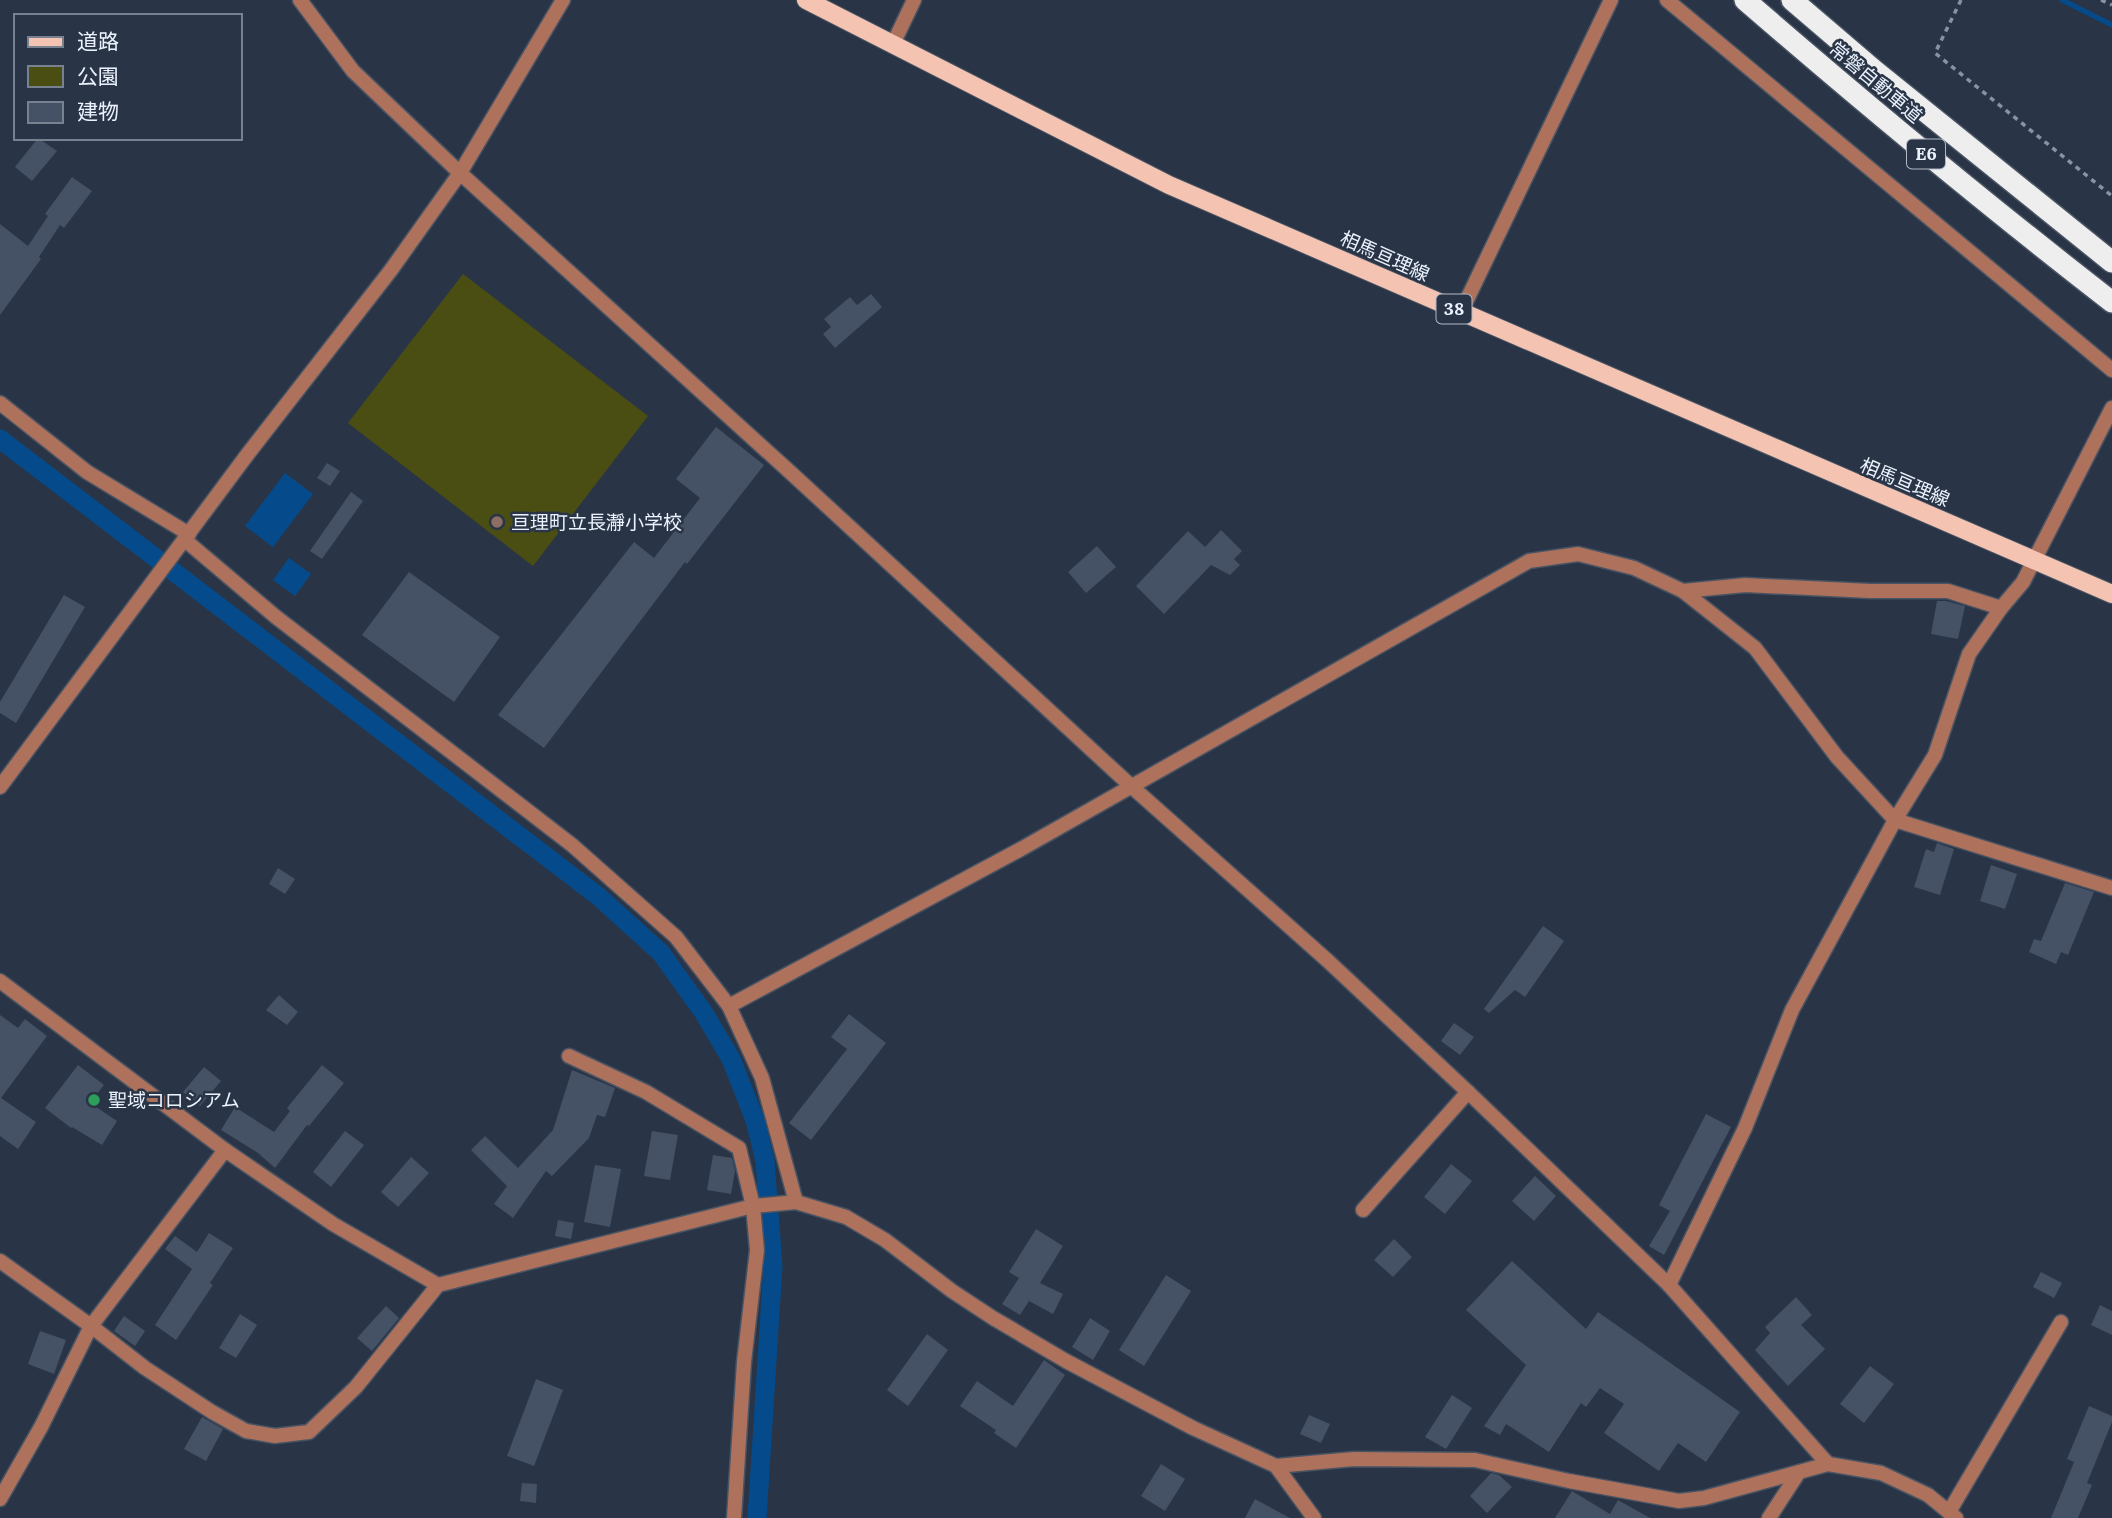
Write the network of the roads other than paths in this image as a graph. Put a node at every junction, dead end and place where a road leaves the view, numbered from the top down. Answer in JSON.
{"nodes":[{"id":1,"x":300,"y":0,"type":"edge"},
{"id":2,"x":563,"y":0,"type":"edge"},
{"id":3,"x":806,"y":0,"type":"edge"},
{"id":4,"x":914,"y":0,"type":"edge"},
{"id":5,"x":1611,"y":0,"type":"edge"},
{"id":6,"x":1667,"y":0,"type":"edge"},
{"id":7,"x":1745,"y":0,"type":"edge"},
{"id":8,"x":1792,"y":0,"type":"edge"},
{"id":9,"x":892,"y":44,"type":"junction"},
{"id":10,"x":460,"y":173,"type":"junction"},
{"id":11,"x":2112,"y":262,"type":"edge"},
{"id":12,"x":2112,"y":302,"type":"edge"},
{"id":13,"x":1461,"y":312,"type":"junction"},
{"id":14,"x":2112,"y":370,"type":"edge"},
{"id":15,"x":0,"y":403,"type":"edge"},
{"id":16,"x":2112,"y":408,"type":"edge"},
{"id":17,"x":184,"y":541,"type":"junction"},
{"id":18,"x":2034,"y":560,"type":"junction"},
{"id":19,"x":1683,"y":591,"type":"junction"},
{"id":20,"x":2112,"y":594,"type":"edge"},
{"id":21,"x":2001,"y":608,"type":"junction"},
{"id":22,"x":1131,"y":786,"type":"junction"},
{"id":23,"x":0,"y":787,"type":"edge"},
{"id":24,"x":1895,"y":820,"type":"junction"},
{"id":25,"x":2112,"y":888,"type":"edge"},
{"id":26,"x":0,"y":981,"type":"edge"},
{"id":27,"x":729,"y":1006,"type":"junction"},
{"id":28,"x":569,"y":1056,"type":"dead end"},
{"id":29,"x":1468,"y":1092,"type":"junction"},
{"id":30,"x":225,"y":1150,"type":"junction"},
{"id":31,"x":796,"y":1202,"type":"junction"},
{"id":32,"x":753,"y":1206,"type":"junction"},
{"id":33,"x":1363,"y":1210,"type":"dead end"},
{"id":34,"x":0,"y":1261,"type":"edge"},
{"id":35,"x":439,"y":1285,"type":"junction"},
{"id":36,"x":1669,"y":1285,"type":"junction"},
{"id":37,"x":2062,"y":1322,"type":"dead end"},
{"id":38,"x":91,"y":1326,"type":"junction"},
{"id":39,"x":1828,"y":1464,"type":"junction"},
{"id":40,"x":1276,"y":1466,"type":"junction"},
{"id":41,"x":1799,"y":1472,"type":"junction"},
{"id":42,"x":0,"y":1499,"type":"edge"},
{"id":43,"x":1953,"y":1515,"type":"edge"},
{"id":44,"x":734,"y":1518,"type":"edge"},
{"id":45,"x":1314,"y":1518,"type":"edge"},
{"id":46,"x":1769,"y":1518,"type":"edge"}],
"edges":[{"from":1,"to":10,"type":"street"},
{"from":2,"to":10,"type":"street"},
{"from":3,"to":9,"type":"main road","name":"相馬亘理線","number":"38"},
{"from":4,"to":9,"type":"street"},
{"from":5,"to":13,"type":"street"},
{"from":6,"to":14,"type":"street"},
{"from":7,"to":12,"type":"highway","name":"常磐自動車道","number":"E6"},
{"from":8,"to":11,"type":"highway","name":"常磐自動車道","number":"E6"},
{"from":9,"to":13,"type":"main road","name":"相馬亘理線","number":"38"},
{"from":10,"to":17,"type":"street"},
{"from":10,"to":22,"type":"street"},
{"from":13,"to":18,"type":"main road","name":"相馬亘理線","number":"38"},
{"from":15,"to":17,"type":"street"},
{"from":16,"to":18,"type":"street"},
{"from":17,"to":23,"type":"street"},
{"from":17,"to":27,"type":"street"},
{"from":18,"to":20,"type":"main road","name":"相馬亘理線","number":"38"},
{"from":18,"to":21,"type":"street"},
{"from":19,"to":21,"type":"street"},
{"from":19,"to":22,"type":"street"},
{"from":19,"to":24,"type":"street"},
{"from":21,"to":24,"type":"street"},
{"from":22,"to":27,"type":"street"},
{"from":22,"to":29,"type":"street"},
{"from":24,"to":25,"type":"street"},
{"from":24,"to":36,"type":"street"},
{"from":26,"to":30,"type":"street"},
{"from":27,"to":31,"type":"street"},
{"from":28,"to":32,"type":"street"},
{"from":29,"to":33,"type":"street"},
{"from":29,"to":36,"type":"street"},
{"from":30,"to":35,"type":"street"},
{"from":30,"to":38,"type":"street"},
{"from":31,"to":32,"type":"street"},
{"from":31,"to":40,"type":"street"},
{"from":32,"to":35,"type":"street"},
{"from":32,"to":44,"type":"street"},
{"from":34,"to":38,"type":"street"},
{"from":35,"to":38,"type":"street"},
{"from":36,"to":39,"type":"street"},
{"from":37,"to":43,"type":"street"},
{"from":38,"to":42,"type":"street"},
{"from":39,"to":41,"type":"street"},
{"from":39,"to":43,"type":"street"},
{"from":40,"to":41,"type":"street"},
{"from":40,"to":45,"type":"street"},
{"from":41,"to":46,"type":"street"}]}
